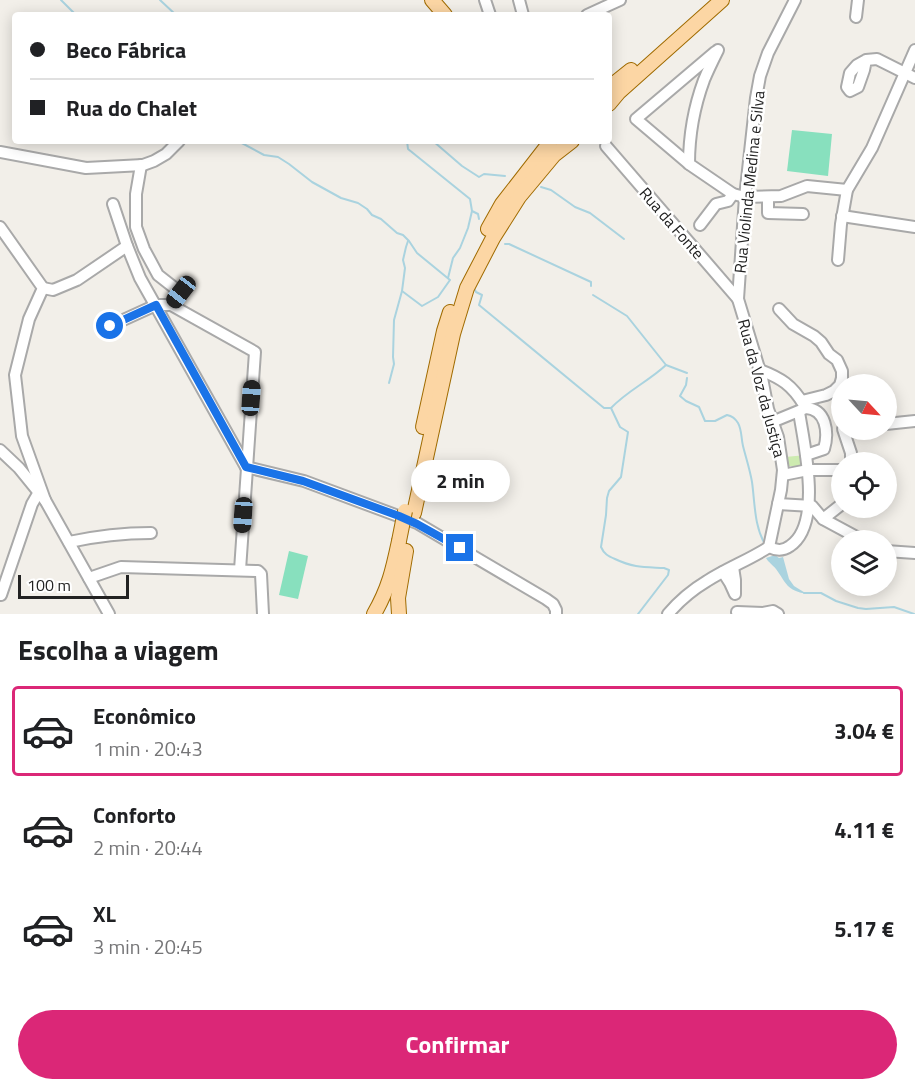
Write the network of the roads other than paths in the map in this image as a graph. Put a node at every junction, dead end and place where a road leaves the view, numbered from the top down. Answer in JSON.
{"nodes":[{"id":1,"x":432,"y":0,"type":"edge"},
{"id":2,"x":443,"y":0,"type":"edge"},
{"id":3,"x":620,"y":0,"type":"edge"},
{"id":4,"x":708,"y":0,"type":"edge"},
{"id":5,"x":722,"y":0,"type":"edge"},
{"id":6,"x":795,"y":0,"type":"edge"},
{"id":7,"x":858,"y":0,"type":"edge"},
{"id":8,"x":442,"y":12,"type":"edge"},
{"id":9,"x":453,"y":12,"type":"edge"},
{"id":10,"x":594,"y":12,"type":"edge"},
{"id":11,"x":856,"y":17,"type":"dead end"},
{"id":12,"x":915,"y":50,"type":"edge"},
{"id":13,"x":866,"y":60,"type":"dead end"},
{"id":14,"x":910,"y":76,"type":"edge"},
{"id":15,"x":612,"y":84,"type":"edge"},
{"id":16,"x":612,"y":100,"type":"edge"},
{"id":17,"x":176,"y":144,"type":"edge"},
{"id":18,"x":549,"y":144,"type":"edge"},
{"id":19,"x":568,"y":144,"type":"edge"},
{"id":20,"x":606,"y":146,"type":"dead end"},
{"id":21,"x":0,"y":152,"type":"edge"},
{"id":22,"x":689,"y":164,"type":"junction"},
{"id":23,"x":141,"y":165,"type":"junction"},
{"id":24,"x":847,"y":190,"type":"junction"},
{"id":25,"x":734,"y":194,"type":"junction"},
{"id":26,"x":768,"y":196,"type":"junction"},
{"id":27,"x":745,"y":197,"type":"junction"},
{"id":28,"x":113,"y":204,"type":"dead end"},
{"id":29,"x":803,"y":214,"type":"dead end"},
{"id":30,"x":842,"y":216,"type":"junction"},
{"id":31,"x":700,"y":225,"type":"dead end"},
{"id":32,"x":0,"y":227,"type":"edge"},
{"id":33,"x":915,"y":227,"type":"edge"},
{"id":34,"x":127,"y":246,"type":"junction"},
{"id":35,"x":838,"y":260,"type":"dead end"},
{"id":36,"x":43,"y":288,"type":"junction"},
{"id":37,"x":738,"y":300,"type":"junction"},
{"id":38,"x":156,"y":305,"type":"junction"},
{"id":39,"x":171,"y":305,"type":"junction"},
{"id":40,"x":779,"y":309,"type":"dead end"},
{"id":41,"x":110,"y":326,"type":"dead end"},
{"id":42,"x":760,"y":370,"type":"junction"},
{"id":43,"x":802,"y":407,"type":"junction"},
{"id":44,"x":915,"y":421,"type":"edge"},
{"id":45,"x":772,"y":422,"type":"junction"},
{"id":46,"x":897,"y":423,"type":"edge"},
{"id":47,"x":827,"y":429,"type":"junction"},
{"id":48,"x":831,"y":429,"type":"edge"},
{"id":49,"x":0,"y":450,"type":"edge"},
{"id":50,"x":806,"y":455,"type":"junction"},
{"id":51,"x":246,"y":467,"type":"junction"},
{"id":52,"x":808,"y":470,"type":"junction"},
{"id":53,"x":831,"y":470,"type":"edge"},
{"id":54,"x":783,"y":475,"type":"junction"},
{"id":55,"x":42,"y":496,"type":"junction"},
{"id":56,"x":778,"y":504,"type":"junction"},
{"id":57,"x":809,"y":505,"type":"junction"},
{"id":58,"x":410,"y":512,"type":"junction"},
{"id":59,"x":831,"y":513,"type":"edge"},
{"id":60,"x":823,"y":519,"type":"junction"},
{"id":61,"x":843,"y":530,"type":"edge"},
{"id":62,"x":151,"y":533,"type":"dead end"},
{"id":63,"x":69,"y":542,"type":"junction"},
{"id":64,"x":403,"y":542,"type":"junction"},
{"id":65,"x":769,"y":547,"type":"junction"},
{"id":66,"x":897,"y":552,"type":"edge"},
{"id":67,"x":915,"y":553,"type":"edge"},
{"id":68,"x":728,"y":569,"type":"junction"},
{"id":69,"x":240,"y":570,"type":"junction"},
{"id":70,"x":89,"y":578,"type":"junction"},
{"id":71,"x":1,"y":595,"type":"edge"},
{"id":72,"x":669,"y":613,"type":"edge"},
{"id":73,"x":737,"y":613,"type":"edge"},
{"id":74,"x":110,"y":614,"type":"edge"},
{"id":75,"x":263,"y":614,"type":"edge"},
{"id":76,"x":374,"y":614,"type":"edge"},
{"id":77,"x":399,"y":614,"type":"edge"},
{"id":78,"x":556,"y":614,"type":"edge"},
{"id":79,"x":778,"y":614,"type":"edge"}],
"edges":[{"from":1,"to":8,"type":"main road"},
{"from":2,"to":9,"type":"main road"},
{"from":3,"to":10,"type":"street"},
{"from":4,"to":15,"type":"main road"},
{"from":5,"to":16,"type":"main road"},
{"from":6,"to":27,"type":"street","name":"Rua Violinda Medina e Silva"},
{"from":7,"to":11,"type":"street"},
{"from":12,"to":14,"type":"street"},
{"from":13,"to":14,"type":"street"},
{"from":14,"to":24,"type":"street"},
{"from":17,"to":23,"type":"street"},
{"from":18,"to":58,"type":"main road"},
{"from":19,"to":58,"type":"main road"},
{"from":20,"to":37,"type":"street","name":"Rua da Fonte"},
{"from":21,"to":23,"type":"street"},
{"from":22,"to":22,"type":"street"},
{"from":22,"to":25,"type":"street"},
{"from":23,"to":39,"type":"street"},
{"from":24,"to":26,"type":"street"},
{"from":24,"to":30,"type":"street"},
{"from":25,"to":27,"type":"street"},
{"from":25,"to":31,"type":"street"},
{"from":26,"to":27,"type":"street"},
{"from":26,"to":29,"type":"street"},
{"from":27,"to":37,"type":"street","name":"Rua Violinda Medina e Silva"},
{"from":28,"to":34,"type":"street"},
{"from":30,"to":33,"type":"street"},
{"from":30,"to":35,"type":"street"},
{"from":32,"to":36,"type":"street"},
{"from":34,"to":36,"type":"street"},
{"from":34,"to":38,"type":"street"},
{"from":36,"to":55,"type":"street"},
{"from":37,"to":42,"type":"street","name":"Rua da Voz da Justiça"},
{"from":38,"to":39,"type":"street"},
{"from":38,"to":41,"type":"street"},
{"from":38,"to":51,"type":"street"},
{"from":39,"to":51,"type":"street"},
{"from":40,"to":43,"type":"street"},
{"from":42,"to":43,"type":"street"},
{"from":42,"to":45,"type":"street","name":"Rua da Voz da Justiça"},
{"from":43,"to":45,"type":"street"},
{"from":43,"to":47,"type":"street"},
{"from":43,"to":50,"type":"street"},
{"from":44,"to":46,"type":"street"},
{"from":45,"to":54,"type":"street","name":"Rua da Voz da Justiça"},
{"from":47,"to":48,"type":"street"},
{"from":47,"to":50,"type":"street"},
{"from":49,"to":55,"type":"street"},
{"from":50,"to":52,"type":"street"},
{"from":51,"to":69,"type":"street"},
{"from":51,"to":78,"type":"street"},
{"from":52,"to":53,"type":"street"},
{"from":52,"to":54,"type":"street"},
{"from":52,"to":57,"type":"street"},
{"from":54,"to":56,"type":"street","name":"Rua da Voz da Justiça"},
{"from":55,"to":63,"type":"street"},
{"from":55,"to":71,"type":"street"},
{"from":56,"to":57,"type":"street"},
{"from":56,"to":65,"type":"street","name":"Rua da Voz da Justiça"},
{"from":57,"to":60,"type":"street"},
{"from":57,"to":65,"type":"street"},
{"from":58,"to":64,"type":"main road"},
{"from":59,"to":60,"type":"street"},
{"from":60,"to":61,"type":"street"},
{"from":62,"to":63,"type":"street"},
{"from":63,"to":70,"type":"street"},
{"from":64,"to":76,"type":"main road"},
{"from":64,"to":77,"type":"main road"},
{"from":65,"to":68,"type":"street"},
{"from":66,"to":67,"type":"street"},
{"from":68,"to":72,"type":"street"},
{"from":68,"to":73,"type":"street"},
{"from":69,"to":70,"type":"street"},
{"from":69,"to":75,"type":"street"},
{"from":70,"to":74,"type":"street"},
{"from":73,"to":79,"type":"street"}]}
